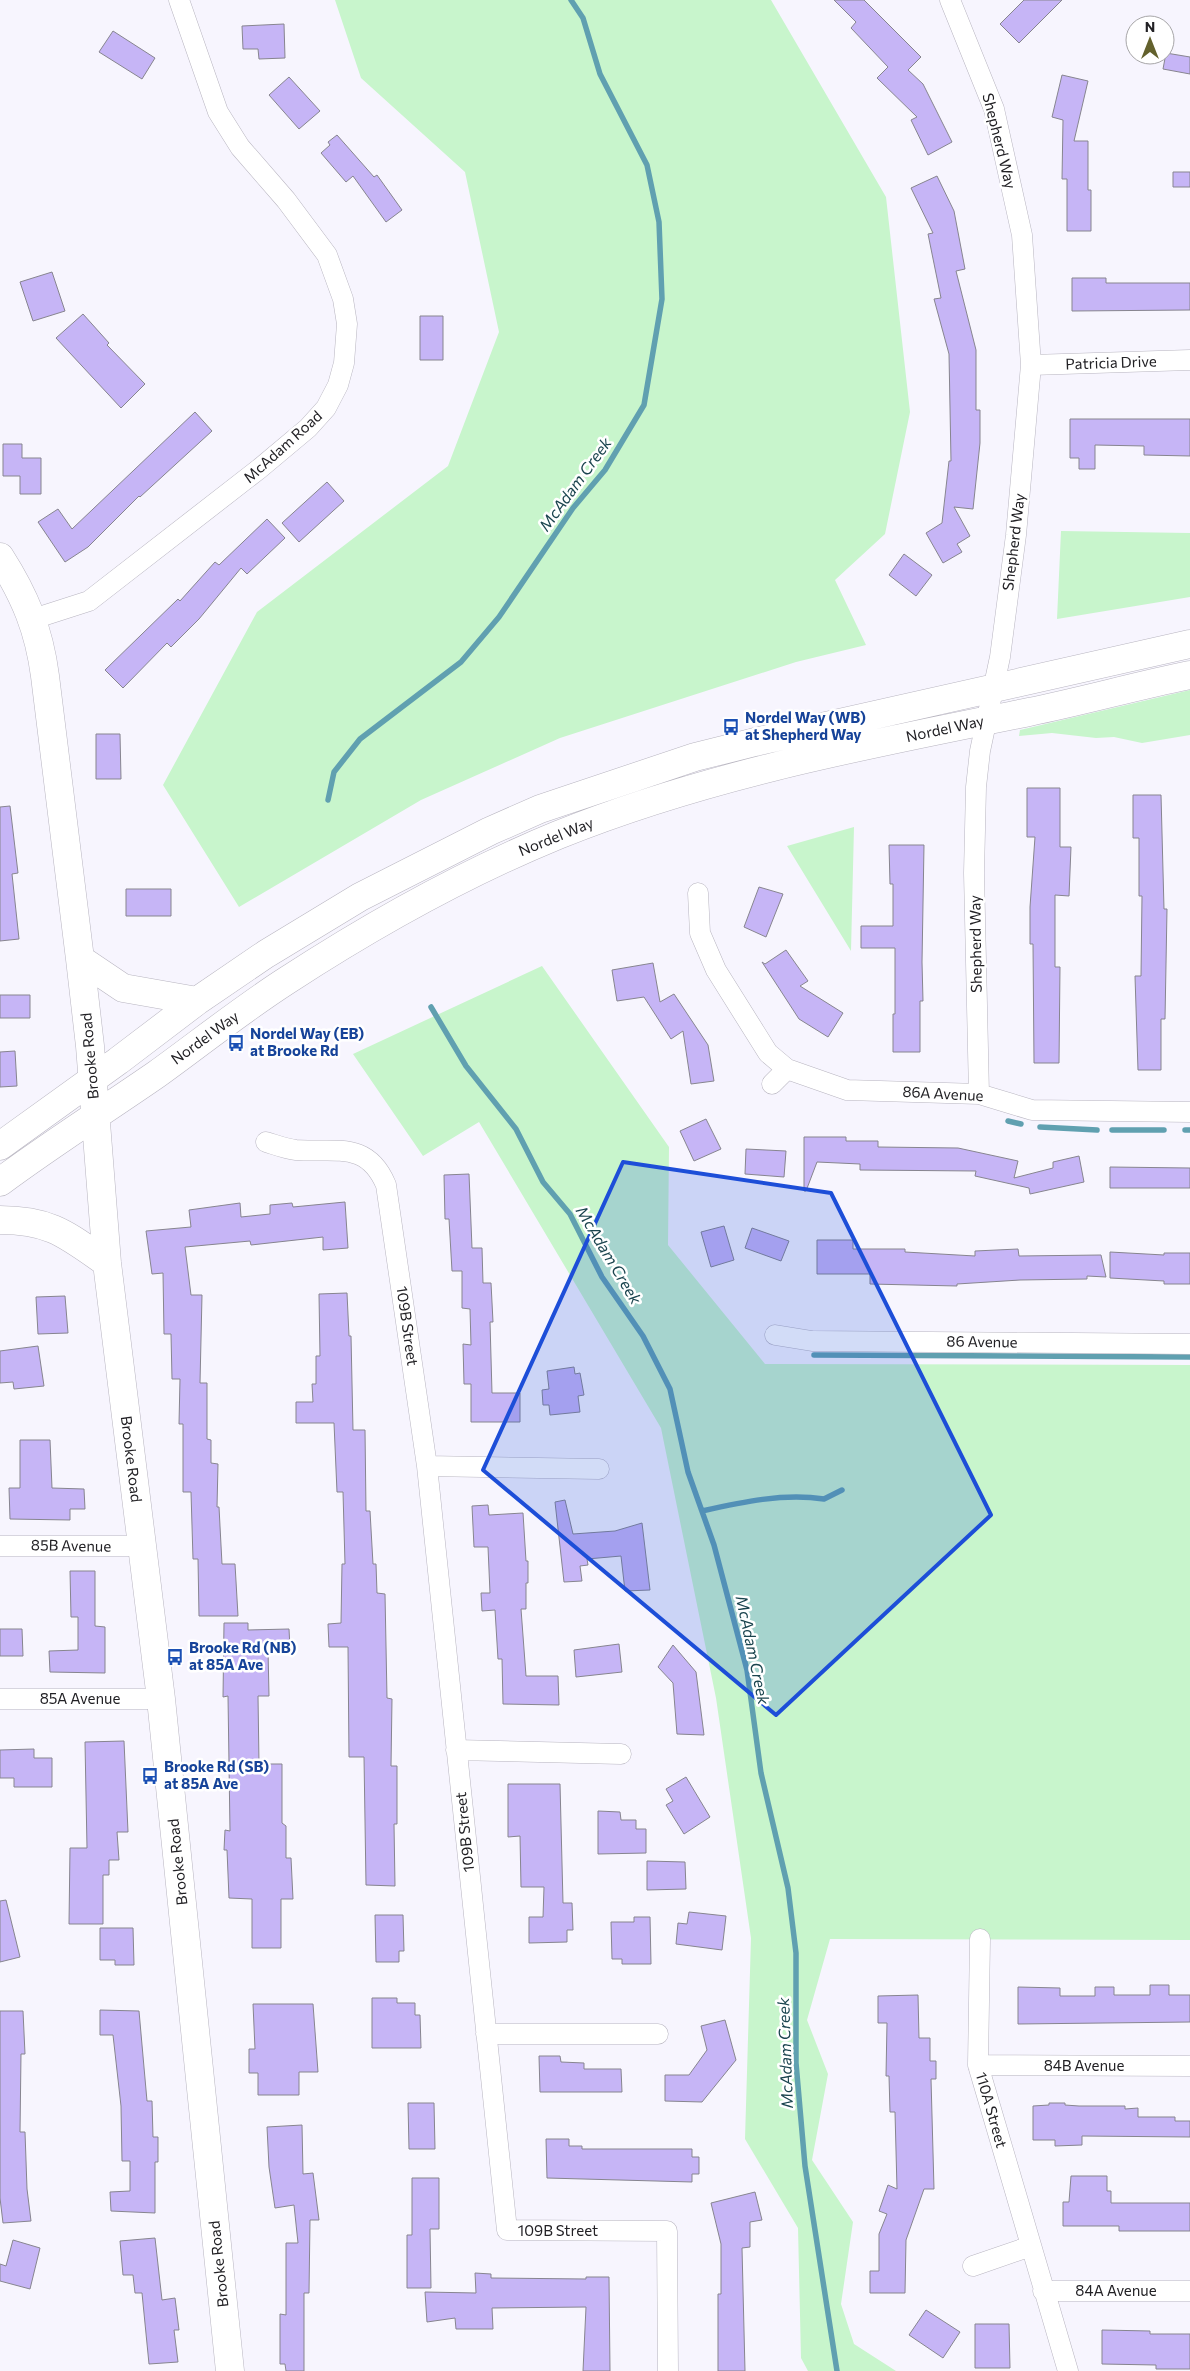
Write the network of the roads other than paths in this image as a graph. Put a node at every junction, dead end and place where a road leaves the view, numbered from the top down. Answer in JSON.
{"nodes":[{"id":1,"x":179,"y":0,"type":"edge"},
{"id":2,"x":950,"y":0,"type":"edge"},
{"id":3,"x":1190,"y":360,"type":"edge"},
{"id":4,"x":1031,"y":365,"type":"junction"},
{"id":5,"x":0,"y":557,"type":"edge"},
{"id":6,"x":33,"y":619,"type":"junction"},
{"id":7,"x":1190,"y":644,"type":"edge"},
{"id":8,"x":1190,"y":675,"type":"edge"},
{"id":9,"x":994,"y":689,"type":"junction"},
{"id":10,"x":987,"y":720,"type":"junction"},
{"id":11,"x":698,"y":893,"type":"dead end"},
{"id":12,"x":80,"y":959,"type":"junction"},
{"id":13,"x":197,"y":1001,"type":"junction"},
{"id":14,"x":787,"y":1069,"type":"junction"},
{"id":15,"x":92,"y":1080,"type":"junction"},
{"id":16,"x":772,"y":1084,"type":"dead end"},
{"id":17,"x":979,"y":1094,"type":"junction"},
{"id":18,"x":1190,"y":1112,"type":"edge"},
{"id":19,"x":95,"y":1116,"type":"junction"},
{"id":20,"x":266,"y":1142,"type":"dead end"},
{"id":21,"x":0,"y":1146,"type":"edge"},
{"id":22,"x":0,"y":1182,"type":"edge"},
{"id":23,"x":0,"y":1220,"type":"edge"},
{"id":24,"x":107,"y":1263,"type":"junction"},
{"id":25,"x":775,"y":1335,"type":"dead end"},
{"id":26,"x":1190,"y":1344,"type":"edge"},
{"id":27,"x":427,"y":1466,"type":"junction"},
{"id":28,"x":598,"y":1469,"type":"dead end"},
{"id":29,"x":0,"y":1546,"type":"edge"},
{"id":30,"x":143,"y":1546,"type":"junction"},
{"id":31,"x":0,"y":1699,"type":"edge"},
{"id":32,"x":161,"y":1699,"type":"junction"},
{"id":33,"x":456,"y":1750,"type":"junction"},
{"id":34,"x":621,"y":1754,"type":"dead end"},
{"id":35,"x":980,"y":1939,"type":"dead end"},
{"id":36,"x":486,"y":2034,"type":"junction"},
{"id":37,"x":658,"y":2034,"type":"dead end"},
{"id":38,"x":978,"y":2065,"type":"junction"},
{"id":39,"x":1190,"y":2066,"type":"edge"},
{"id":40,"x":1031,"y":2246,"type":"junction"},
{"id":41,"x":973,"y":2266,"type":"dead end"},
{"id":42,"x":1043,"y":2290,"type":"junction"},
{"id":43,"x":1190,"y":2291,"type":"edge"},
{"id":44,"x":230,"y":2371,"type":"edge"},
{"id":45,"x":668,"y":2371,"type":"edge"},
{"id":46,"x":1068,"y":2371,"type":"edge"}],
"edges":[{"from":1,"to":6,"type":"street","name":"McAdam Road"},
{"from":2,"to":4,"type":"street","name":"Shepherd Way"},
{"from":3,"to":4,"type":"street","name":"Patricia Drive"},
{"from":4,"to":9,"type":"street","name":"Shepherd Way"},
{"from":5,"to":6,"type":"main road","name":"Brooke Road"},
{"from":6,"to":12,"type":"main road","name":"Brooke Road"},
{"from":7,"to":9,"type":"main road","name":"Nordel Way"},
{"from":8,"to":10,"type":"main road","name":"Nordel Way"},
{"from":9,"to":10,"type":"street","name":"Shepherd Way"},
{"from":9,"to":13,"type":"main road","name":"Nordel Way"},
{"from":10,"to":17,"type":"street","name":"Shepherd Way"},
{"from":10,"to":19,"type":"main road","name":"Nordel Way"},
{"from":11,"to":14,"type":"street","name":"86A Avenue"},
{"from":12,"to":13,"type":"main road"},
{"from":12,"to":15,"type":"main road","name":"Brooke Road"},
{"from":13,"to":15,"type":"main road","name":"Nordel Way"},
{"from":14,"to":16,"type":"street"},
{"from":14,"to":17,"type":"street","name":"86A Avenue"},
{"from":15,"to":19,"type":"main road","name":"Brooke Road"},
{"from":15,"to":21,"type":"main road","name":"Nordel Way"},
{"from":17,"to":18,"type":"street","name":"86A Avenue"},
{"from":19,"to":22,"type":"main road","name":"Nordel Way"},
{"from":19,"to":24,"type":"main road","name":"Brooke Road"},
{"from":20,"to":27,"type":"street","name":"109B Street"},
{"from":23,"to":24,"type":"main road"},
{"from":24,"to":30,"type":"main road","name":"Brooke Road"},
{"from":25,"to":26,"type":"street","name":"86 Avenue"},
{"from":27,"to":28,"type":"street"},
{"from":27,"to":33,"type":"street","name":"109B Street"},
{"from":29,"to":30,"type":"street","name":"85B Avenue"},
{"from":30,"to":32,"type":"main road","name":"Brooke Road"},
{"from":31,"to":32,"type":"street","name":"85A Avenue"},
{"from":32,"to":44,"type":"main road","name":"Brooke Road"},
{"from":33,"to":34,"type":"street"},
{"from":33,"to":36,"type":"street","name":"109B Street"},
{"from":35,"to":38,"type":"street","name":"110A Street"},
{"from":36,"to":37,"type":"street"},
{"from":36,"to":45,"type":"street","name":"109B Street"},
{"from":38,"to":39,"type":"street","name":"84B Avenue"},
{"from":38,"to":40,"type":"street","name":"110A Street"},
{"from":40,"to":41,"type":"street"},
{"from":40,"to":42,"type":"street","name":"110A Street"},
{"from":42,"to":43,"type":"street","name":"84A Avenue"},
{"from":42,"to":46,"type":"street","name":"110A Street"}]}
